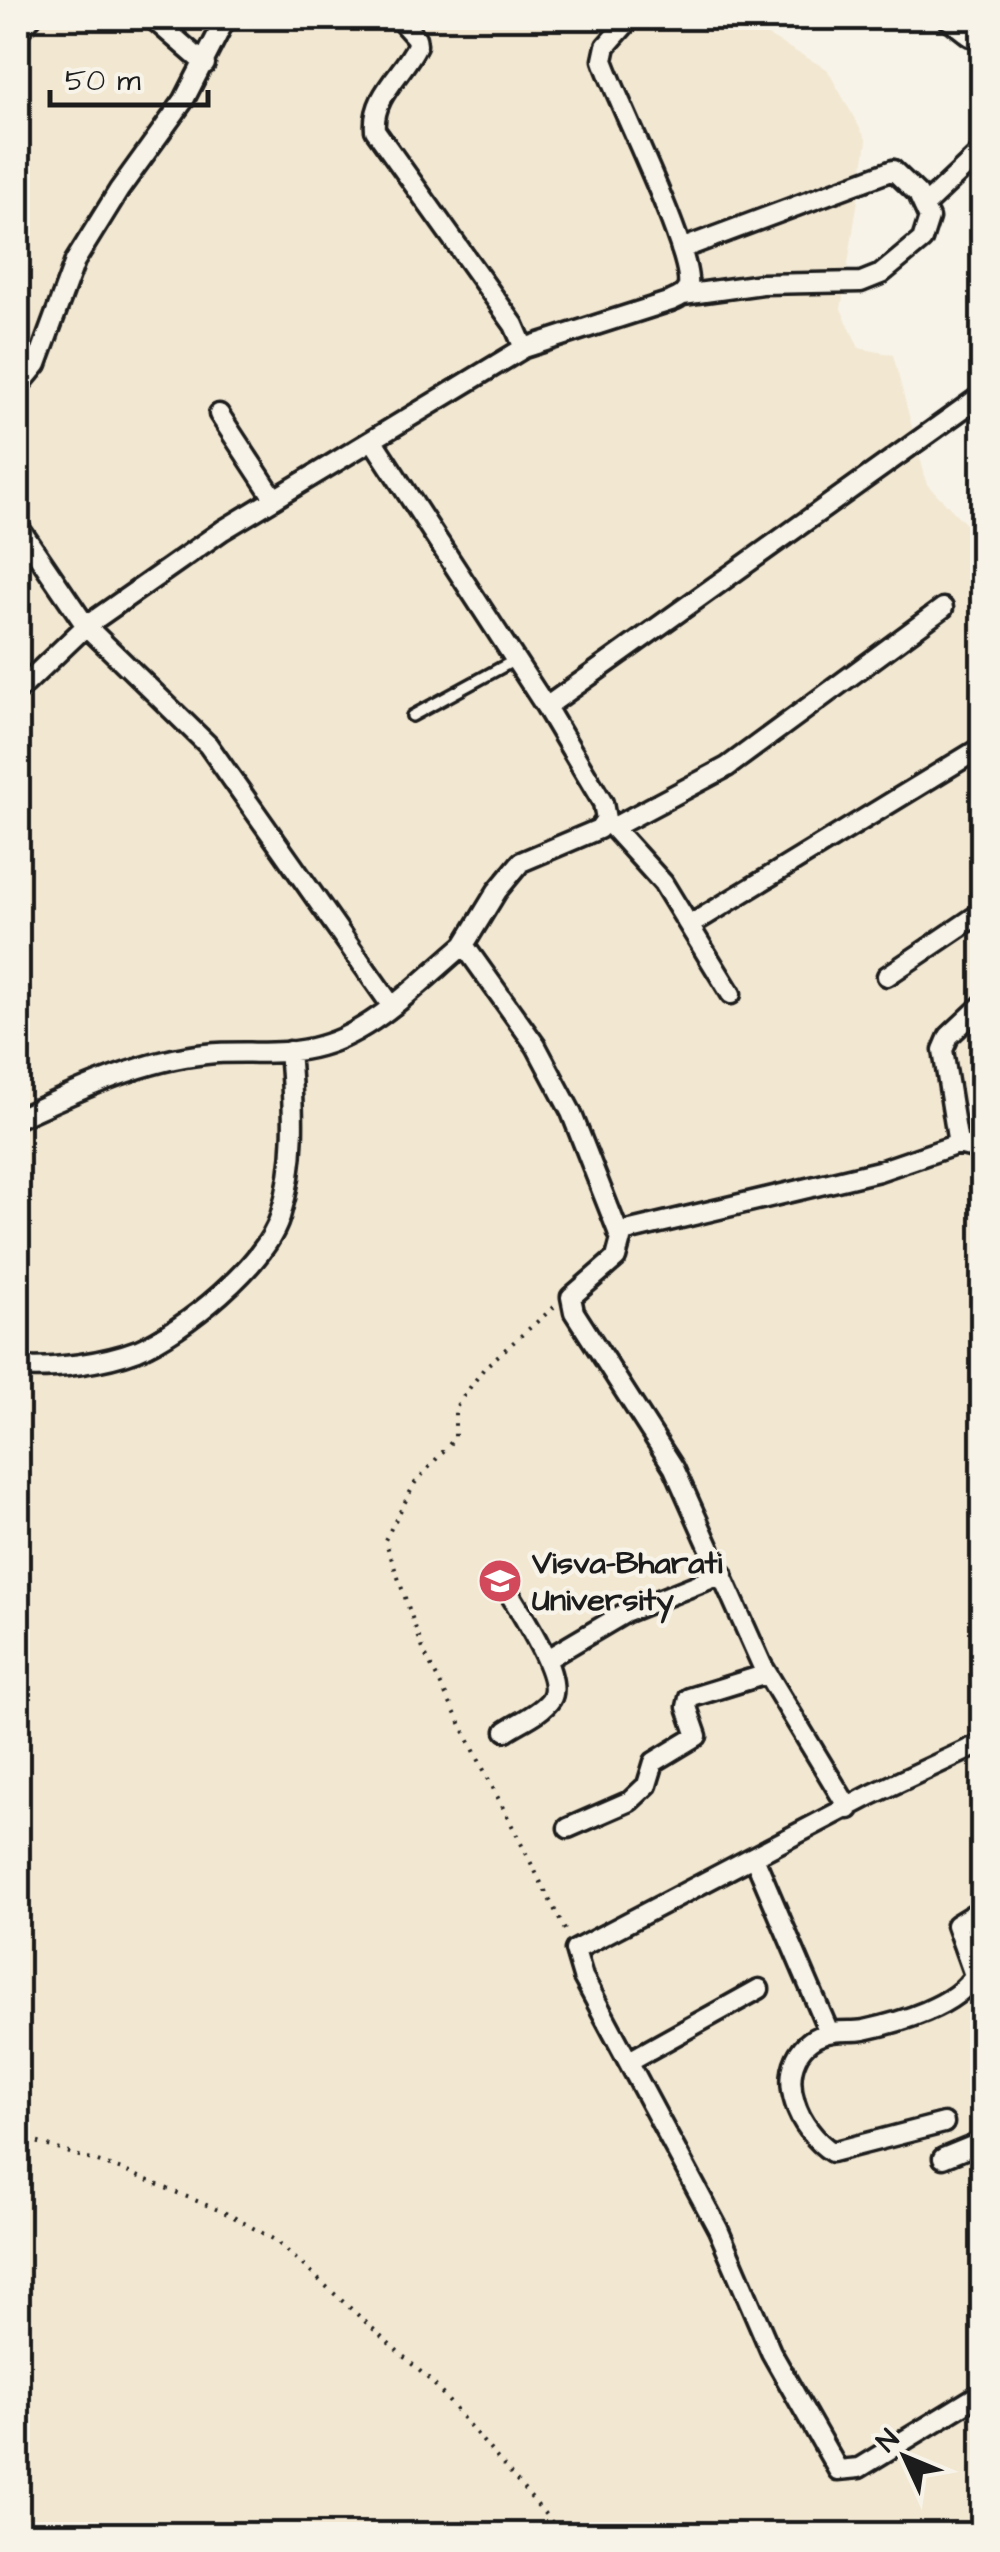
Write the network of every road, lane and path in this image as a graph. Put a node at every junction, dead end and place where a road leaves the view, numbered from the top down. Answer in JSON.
{"nodes":[{"id":1,"x":31,"y":18,"type":"edge"},
{"id":2,"x":152,"y":18,"type":"edge"},
{"id":3,"x":226,"y":18,"type":"edge"},
{"id":4,"x":398,"y":18,"type":"edge"},
{"id":5,"x":631,"y":18,"type":"edge"},
{"id":6,"x":948,"y":18,"type":"edge"},
{"id":7,"x":18,"y":32,"type":"edge"},
{"id":8,"x":970,"y":36,"type":"dead end"},
{"id":9,"x":205,"y":64,"type":"junction"},
{"id":10,"x":982,"y":152,"type":"edge"},
{"id":11,"x":925,"y":206,"type":"junction"},
{"id":12,"x":681,"y":249,"type":"junction"},
{"id":13,"x":683,"y":295,"type":"junction"},
{"id":14,"x":524,"y":348,"type":"junction"},
{"id":15,"x":18,"y":387,"type":"edge"},
{"id":16,"x":982,"y":395,"type":"edge"},
{"id":17,"x":218,"y":414,"type":"dead end"},
{"id":18,"x":372,"y":441,"type":"junction"},
{"id":19,"x":274,"y":498,"type":"junction"},
{"id":20,"x":18,"y":526,"type":"edge"},
{"id":21,"x":943,"y":608,"type":"dead end"},
{"id":22,"x":86,"y":626,"type":"junction"},
{"id":23,"x":516,"y":660,"type":"junction"},
{"id":24,"x":18,"y":691,"type":"edge"},
{"id":25,"x":546,"y":706,"type":"junction"},
{"id":26,"x":412,"y":716,"type":"dead end"},
{"id":27,"x":982,"y":747,"type":"edge"},
{"id":28,"x":610,"y":823,"type":"junction"},
{"id":29,"x":982,"y":912,"type":"edge"},
{"id":30,"x":690,"y":925,"type":"junction"},
{"id":31,"x":464,"y":946,"type":"junction"},
{"id":32,"x":887,"y":976,"type":"dead end"},
{"id":33,"x":731,"y":994,"type":"dead end"},
{"id":34,"x":982,"y":1004,"type":"edge"},
{"id":35,"x":391,"y":1005,"type":"junction"},
{"id":36,"x":289,"y":1051,"type":"junction"},
{"id":37,"x":18,"y":1118,"type":"edge"},
{"id":38,"x":958,"y":1144,"type":"junction"},
{"id":39,"x":982,"y":1150,"type":"edge"},
{"id":40,"x":618,"y":1233,"type":"junction"},
{"id":41,"x":572,"y":1297,"type":"junction"},
{"id":42,"x":18,"y":1368,"type":"edge"},
{"id":43,"x":723,"y":1574,"type":"junction"},
{"id":44,"x":500,"y":1578,"type":"dead end"},
{"id":45,"x":547,"y":1659,"type":"junction"},
{"id":46,"x":767,"y":1674,"type":"junction"},
{"id":47,"x":506,"y":1732,"type":"dead end"},
{"id":48,"x":982,"y":1744,"type":"edge"},
{"id":49,"x":849,"y":1809,"type":"junction"},
{"id":50,"x":568,"y":1828,"type":"dead end"},
{"id":51,"x":754,"y":1857,"type":"junction"},
{"id":52,"x":982,"y":1908,"type":"edge"},
{"id":53,"x":575,"y":1950,"type":"junction"},
{"id":54,"x":759,"y":1989,"type":"dead end"},
{"id":55,"x":828,"y":2032,"type":"junction"},
{"id":56,"x":631,"y":2060,"type":"junction"},
{"id":57,"x":944,"y":2123,"type":"dead end"},
{"id":58,"x":18,"y":2136,"type":"edge"},
{"id":59,"x":982,"y":2142,"type":"edge"},
{"id":60,"x":943,"y":2158,"type":"dead end"},
{"id":61,"x":982,"y":2392,"type":"edge"},
{"id":62,"x":562,"y":2534,"type":"edge"}],
"edges":[{"from":1,"to":7,"type":"street"},
{"from":2,"to":9,"type":"street"},
{"from":3,"to":9,"type":"street"},
{"from":4,"to":14,"type":"street"},
{"from":5,"to":12,"type":"street"},
{"from":6,"to":8,"type":"street"},
{"from":9,"to":15,"type":"street"},
{"from":10,"to":11,"type":"street"},
{"from":11,"to":12,"type":"street"},
{"from":11,"to":13,"type":"street"},
{"from":12,"to":13,"type":"street"},
{"from":13,"to":14,"type":"street"},
{"from":14,"to":18,"type":"street"},
{"from":16,"to":25,"type":"street"},
{"from":17,"to":19,"type":"street"},
{"from":18,"to":19,"type":"street"},
{"from":18,"to":23,"type":"street"},
{"from":19,"to":22,"type":"street"},
{"from":20,"to":22,"type":"street"},
{"from":21,"to":28,"type":"street"},
{"from":22,"to":24,"type":"street"},
{"from":22,"to":35,"type":"street"},
{"from":23,"to":25,"type":"street"},
{"from":23,"to":26,"type":"lane"},
{"from":25,"to":28,"type":"street"},
{"from":27,"to":30,"type":"street"},
{"from":28,"to":30,"type":"street"},
{"from":28,"to":31,"type":"street"},
{"from":29,"to":32,"type":"street"},
{"from":30,"to":33,"type":"street"},
{"from":31,"to":35,"type":"street"},
{"from":31,"to":40,"type":"street"},
{"from":34,"to":38,"type":"street"},
{"from":35,"to":36,"type":"street"},
{"from":36,"to":37,"type":"street"},
{"from":36,"to":42,"type":"street"},
{"from":38,"to":39,"type":"street"},
{"from":38,"to":40,"type":"street"},
{"from":40,"to":41,"type":"street"},
{"from":41,"to":43,"type":"street"},
{"from":41,"to":53,"type":"path"},
{"from":43,"to":45,"type":"street"},
{"from":43,"to":46,"type":"street"},
{"from":44,"to":45,"type":"street"},
{"from":45,"to":47,"type":"street"},
{"from":46,"to":49,"type":"street"},
{"from":46,"to":50,"type":"street"},
{"from":48,"to":49,"type":"street"},
{"from":49,"to":51,"type":"street"},
{"from":51,"to":53,"type":"street"},
{"from":51,"to":55,"type":"street"},
{"from":52,"to":55,"type":"street"},
{"from":53,"to":56,"type":"street"},
{"from":54,"to":56,"type":"street"},
{"from":55,"to":57,"type":"street"},
{"from":56,"to":61,"type":"street"},
{"from":58,"to":62,"type":"path"},
{"from":59,"to":60,"type":"street"}]}
